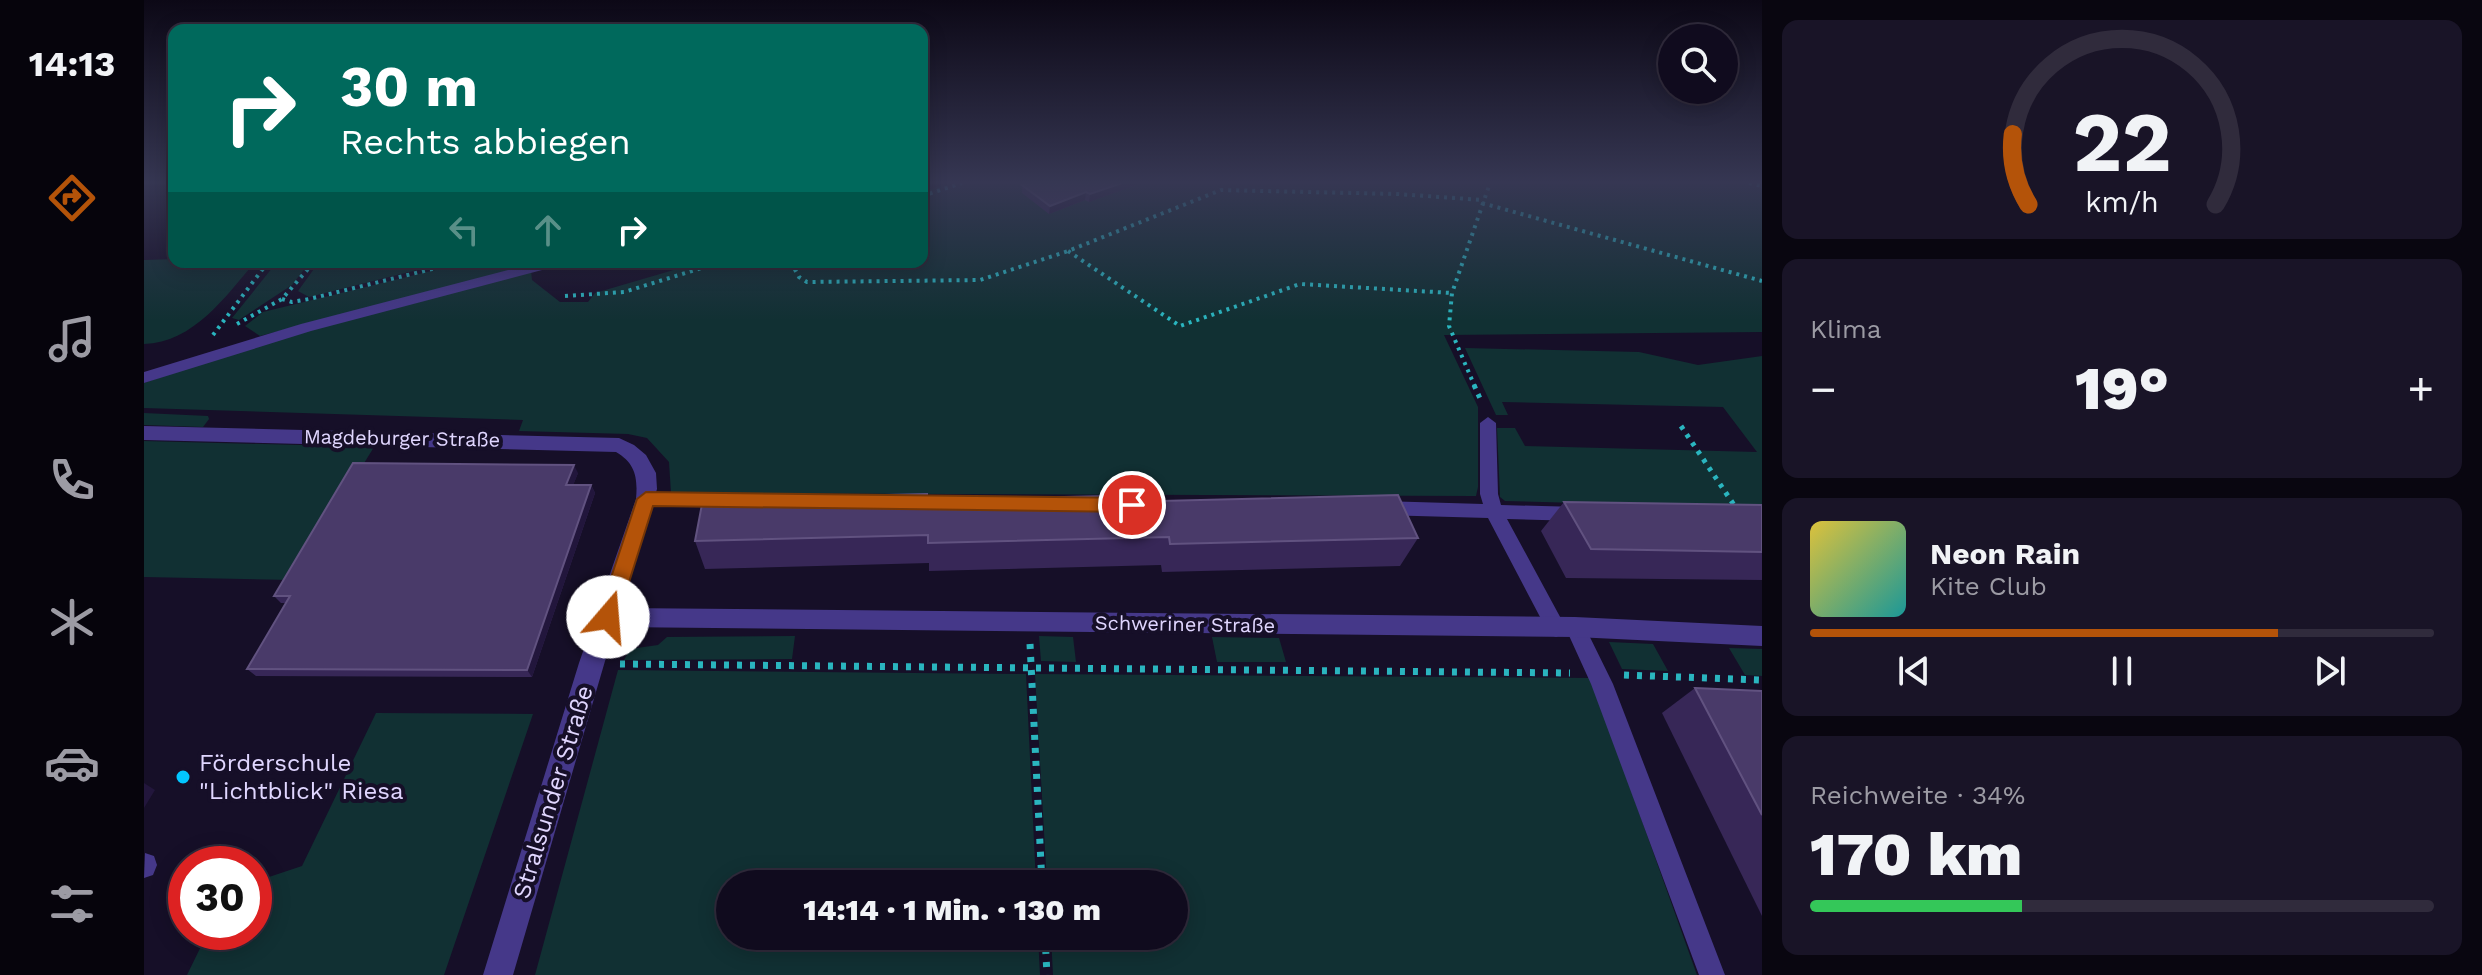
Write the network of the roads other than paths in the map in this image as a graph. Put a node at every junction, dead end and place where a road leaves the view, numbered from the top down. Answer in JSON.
{"nodes":[{"id":1,"x":533,"y":268,"type":"edge"},
{"id":2,"x":144,"y":378,"type":"edge"},
{"id":3,"x":1488,"y":423,"type":"road end"},
{"id":4,"x":144,"y":433,"type":"edge"},
{"id":5,"x":647,"y":472,"type":"joint"},
{"id":6,"x":646,"y":499,"type":"junction"},
{"id":7,"x":754,"y":500,"type":"edge"},
{"id":8,"x":1361,"y":508,"type":"edge"},
{"id":9,"x":1494,"y":512,"type":"junction"},
{"id":10,"x":1603,"y":515,"type":"edge"},
{"id":11,"x":608,"y":617,"type":"junction"},
{"id":12,"x":1566,"y":628,"type":"junction"},
{"id":13,"x":1762,"y":636,"type":"edge"},
{"id":14,"x":498,"y":975,"type":"edge"},
{"id":15,"x":1712,"y":975,"type":"edge"}],
"edges":[{"from":1,"to":2,"type":"lane"},
{"from":3,"to":9,"type":"lane"},
{"from":4,"to":5,"type":"street","name":"Magdeburger Straße"},
{"from":5,"to":6,"type":"street","name":"Stralsunder Straße"},
{"from":6,"to":7,"type":"lane"},
{"from":6,"to":11,"type":"street","name":"Stralsunder Straße"},
{"from":8,"to":9,"type":"lane"},
{"from":9,"to":10,"type":"lane"},
{"from":9,"to":12,"type":"lane"},
{"from":11,"to":12,"type":"street","name":"Schweriner Straße"},
{"from":11,"to":14,"type":"street","name":"Stralsunder Straße"},
{"from":12,"to":13,"type":"street","name":"Schweriner Straße"},
{"from":12,"to":15,"type":"lane"}]}
